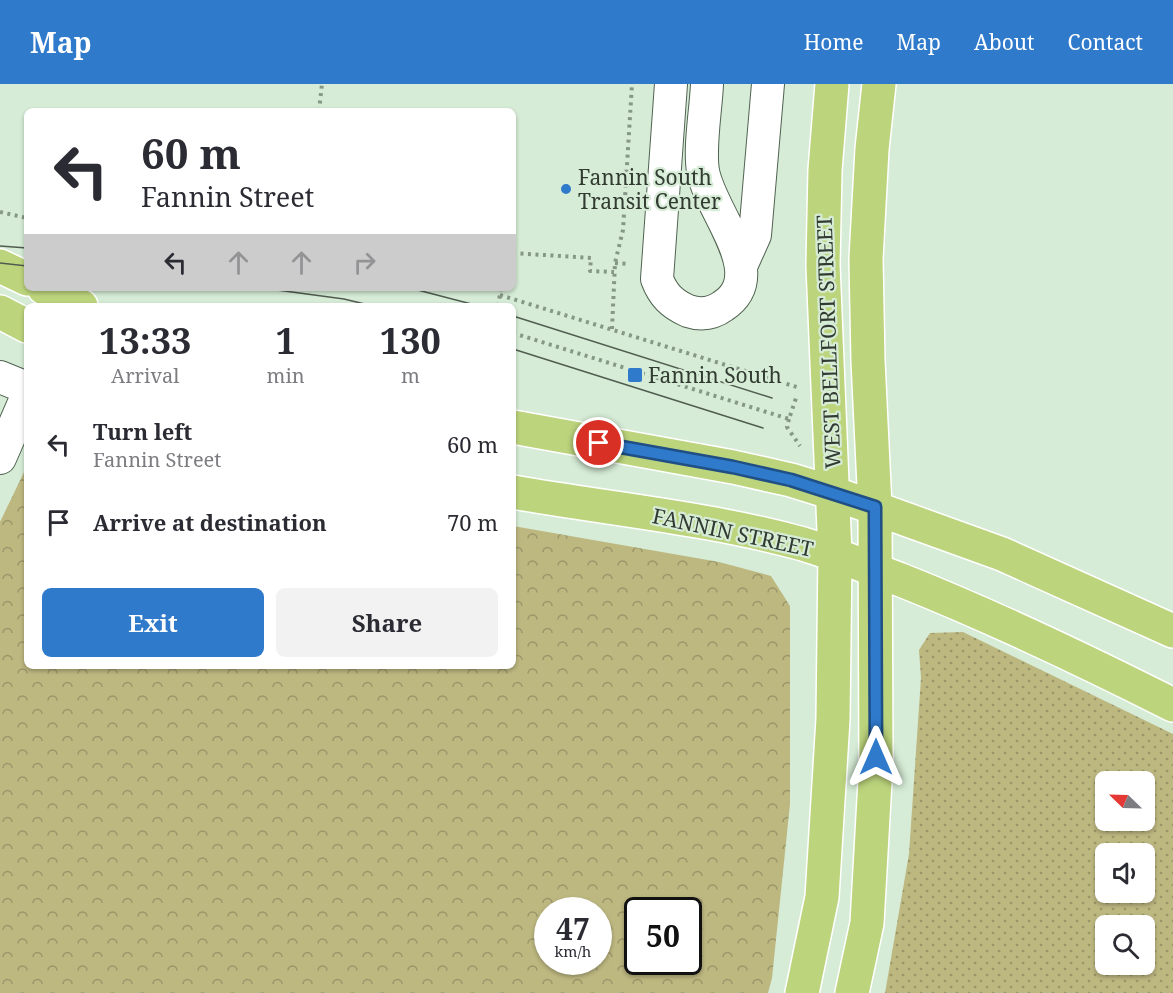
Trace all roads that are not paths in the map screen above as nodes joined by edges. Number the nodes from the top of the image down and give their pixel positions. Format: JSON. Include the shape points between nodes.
{"nodes":[{"id":1,"x":671,"y":84,"type":"edge"},
{"id":2,"x":707,"y":84,"type":"edge"},
{"id":3,"x":768,"y":84,"type":"edge"},
{"id":4,"x":832,"y":84,"type":"edge"},
{"id":5,"x":879,"y":84,"type":"edge"},
{"id":6,"x":742,"y":264,"type":"junction"},
{"id":7,"x":0,"y":266,"type":"edge"},
{"id":8,"x":24,"y":278,"type":"edge"},
{"id":9,"x":50,"y":291,"type":"edge"},
{"id":10,"x":75,"y":303,"type":"edge"},
{"id":11,"x":0,"y":312,"type":"edge"},
{"id":12,"x":24,"y":324,"type":"edge"},
{"id":13,"x":0,"y":377,"type":"edge"},
{"id":14,"x":24,"y":387,"type":"edge"},
{"id":15,"x":24,"y":403,"type":"edge"},
{"id":16,"x":516,"y":428,"type":"edge"},
{"id":17,"x":0,"y":458,"type":"edge"},
{"id":18,"x":516,"y":492,"type":"edge"},
{"id":19,"x":833,"y":493,"type":"junction"},
{"id":20,"x":875,"y":507,"type":"junction"},
{"id":21,"x":835,"y":555,"type":"junction"},
{"id":22,"x":876,"y":570,"type":"junction"},
{"id":23,"x":1173,"y":631,"type":"edge"},
{"id":24,"x":1173,"y":705,"type":"edge"},
{"id":25,"x":802,"y":993,"type":"edge"},
{"id":26,"x":852,"y":993,"type":"edge"}],
"edges":[{"from":1,"to":6,"type":"lane","via":[[657,267],[661,290],[681,308],[700,314],[710,312],[734,297]]},
{"from":2,"to":6,"type":"lane","via":[[702,168],[707,190]]},
{"from":3,"to":6,"type":"lane","via":[[755,235]]},
{"from":4,"to":19,"type":"main road","name":"WEST BELLFORT STREET","via":[[823,265]]},
{"from":5,"to":20,"type":"main road","name":"WEST BELLFORT STREET","via":[[866,259]]},
{"from":7,"to":8,"type":"main road"},
{"from":9,"to":10,"type":"main road"},
{"from":11,"to":12,"type":"main road"},
{"from":13,"to":14,"type":"lane"},
{"from":15,"to":17,"type":"lane"},
{"from":16,"to":19,"type":"main road","via":[[733,467]]},
{"from":18,"to":21,"type":"main road","name":"FANNIN STREET","via":[[737,529]]},
{"from":19,"to":20,"type":"main road"},
{"from":19,"to":21,"type":"main road","name":"WEST BELLFORT STREET"},
{"from":20,"to":22,"type":"main road","name":"WEST BELLFORT STREET"},
{"from":20,"to":23,"type":"main road","via":[[1030,565]]},
{"from":21,"to":22,"type":"main road","name":"FANNIN STREET"},
{"from":21,"to":25,"type":"main road","name":"WEST BELLFORT STREET","via":[[833,719],[822,897]]},
{"from":22,"to":24,"type":"main road","name":"FANNIN STREET","via":[[988,615]]},
{"from":22,"to":26,"type":"main road","name":"WEST BELLFORT STREET","via":[[876,763],[867,923]]}]}
